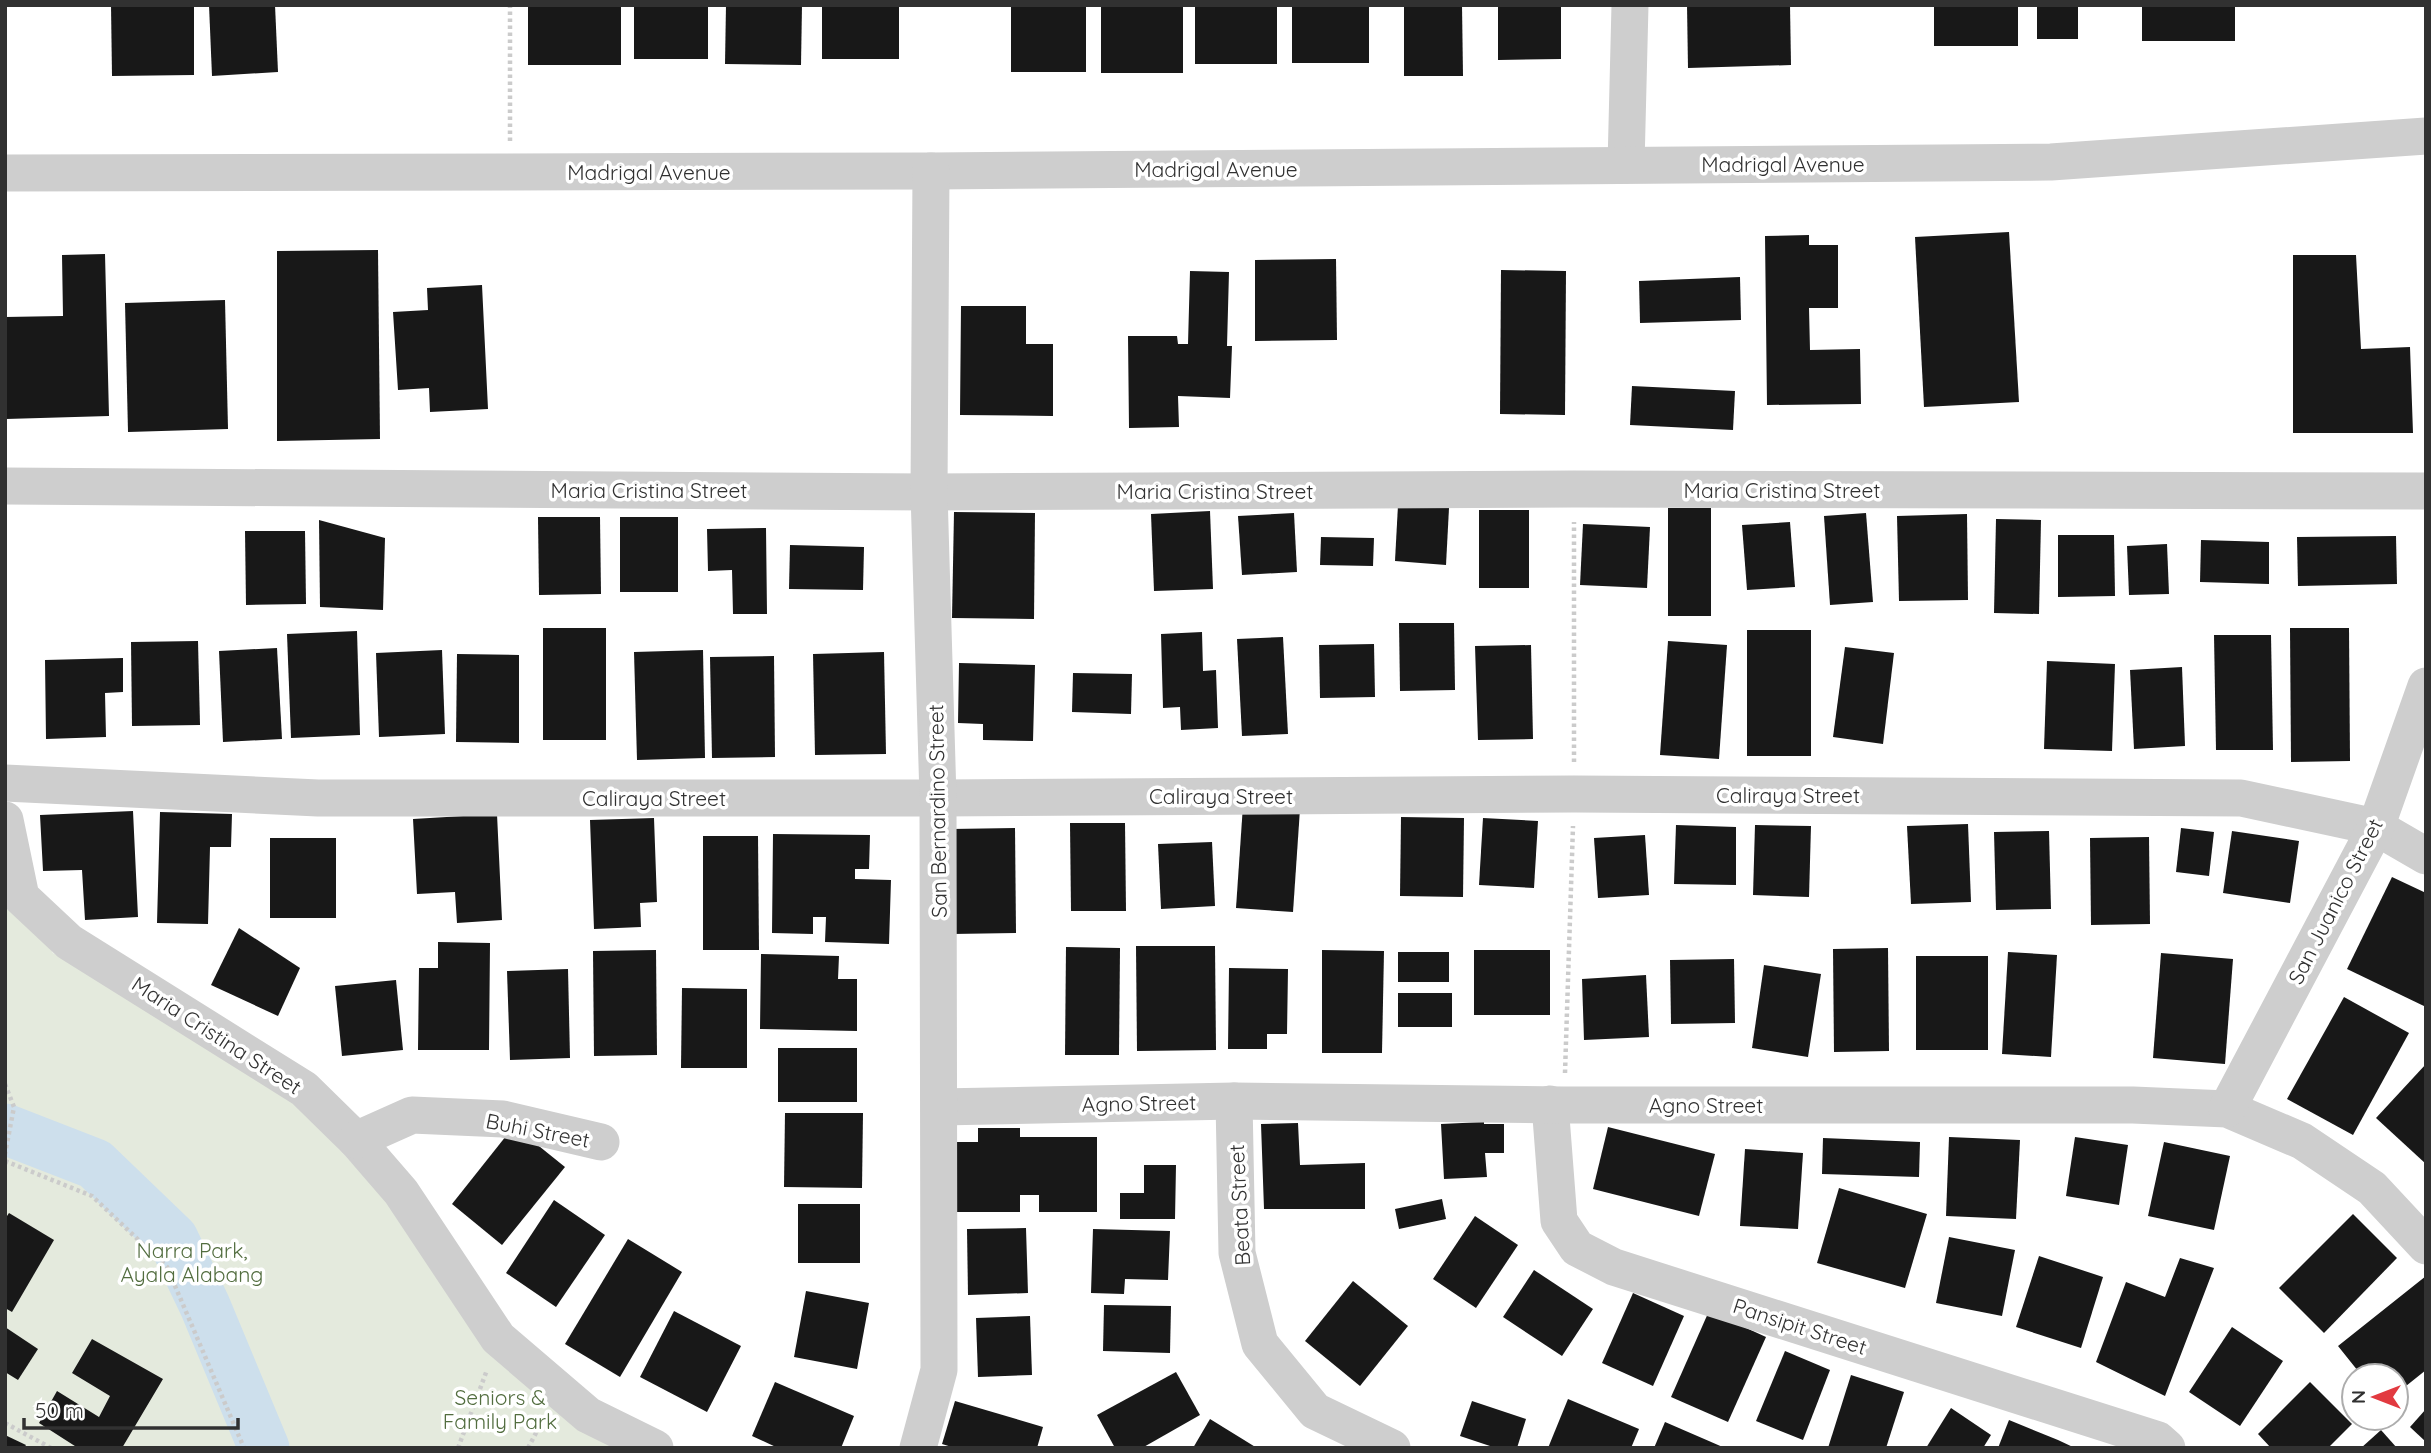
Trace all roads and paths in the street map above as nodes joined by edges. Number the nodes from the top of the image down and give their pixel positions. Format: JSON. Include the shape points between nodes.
{"nodes":[{"id":1,"x":510,"y":5,"type":"edge"},
{"id":2,"x":1630,"y":5,"type":"edge"},
{"id":3,"x":2426,"y":136,"type":"edge"},
{"id":4,"x":1626,"y":165,"type":"junction"},
{"id":5,"x":931,"y":171,"type":"junction"},
{"id":6,"x":510,"y":172,"type":"junction"},
{"id":7,"x":5,"y":173,"type":"edge"},
{"id":8,"x":5,"y":486,"type":"edge"},
{"id":9,"x":2426,"y":491,"type":"edge"},
{"id":10,"x":929,"y":492,"type":"junction"},
{"id":11,"x":2426,"y":686,"type":"edge"},
{"id":12,"x":5,"y":783,"type":"edge"},
{"id":13,"x":938,"y":798,"type":"junction"},
{"id":14,"x":5,"y":820,"type":"edge"},
{"id":15,"x":2376,"y":827,"type":"junction"},
{"id":16,"x":2426,"y":856,"type":"edge"},
{"id":17,"x":5,"y":1084,"type":"edge"},
{"id":18,"x":1234,"y":1101,"type":"junction"},
{"id":19,"x":1550,"y":1104,"type":"junction"},
{"id":20,"x":939,"y":1107,"type":"junction"},
{"id":21,"x":2227,"y":1109,"type":"junction"},
{"id":22,"x":356,"y":1140,"type":"junction"},
{"id":23,"x":601,"y":1143,"type":"dead end"},
{"id":24,"x":5,"y":1154,"type":"edge"},
{"id":25,"x":5,"y":1161,"type":"edge"},
{"id":26,"x":2426,"y":1246,"type":"edge"},
{"id":27,"x":498,"y":1338,"type":"junction"},
{"id":28,"x":5,"y":1423,"type":"edge"},
{"id":29,"x":51,"y":1448,"type":"edge"},
{"id":30,"x":244,"y":1448,"type":"edge"},
{"id":31,"x":458,"y":1448,"type":"edge"},
{"id":32,"x":655,"y":1448,"type":"edge"},
{"id":33,"x":918,"y":1448,"type":"edge"},
{"id":34,"x":1392,"y":1448,"type":"edge"},
{"id":35,"x":2167,"y":1448,"type":"edge"}],
"edges":[{"from":1,"to":6,"type":"path"},
{"from":2,"to":4,"type":"street"},
{"from":3,"to":4,"type":"street","name":"Madrigal Avenue","via":[[2051,162]]},
{"from":4,"to":5,"type":"street","name":"Madrigal Avenue"},
{"from":5,"to":6,"type":"street","name":"Madrigal Avenue"},
{"from":5,"to":10,"type":"street","name":"San Bernardino Street"},
{"from":6,"to":7,"type":"street","name":"Madrigal Avenue"},
{"from":8,"to":10,"type":"street","name":"Maria Cristina Street"},
{"from":9,"to":10,"type":"street","name":"Maria Cristina Street"},
{"from":10,"to":13,"type":"street","name":"San Bernardino Street"},
{"from":11,"to":15,"type":"street","name":"San Juanico Street"},
{"from":12,"to":13,"type":"street","name":"Caliraya Street","via":[[318,798]]},
{"from":13,"to":15,"type":"street","name":"Caliraya Street","via":[[1560,794],[2241,798]]},
{"from":13,"to":20,"type":"street","name":"San Bernardino Street"},
{"from":14,"to":22,"type":"street","name":"Maria Cristina Street","via":[[22,897],[69,942],[304,1089]]},
{"from":15,"to":16,"type":"street","name":"Caliraya Street"},
{"from":15,"to":21,"type":"street","name":"San Juanico Street"},
{"from":17,"to":24,"type":"path","via":[[14,1107]]},
{"from":18,"to":19,"type":"street","name":"Agno Street"},
{"from":18,"to":20,"type":"street","name":"Agno Street"},
{"from":18,"to":34,"type":"street","name":"Beata Street","via":[[1237,1253],[1260,1344],[1315,1411]]},
{"from":19,"to":21,"type":"street","name":"Agno Street"},
{"from":19,"to":35,"type":"street","name":"Pansipit Street","via":[[1559,1221],[1577,1248],[1614,1267],[2158,1440]]},
{"from":20,"to":33,"type":"street","name":"San Bernardino Street","via":[[939,1370]]},
{"from":21,"to":26,"type":"street","name":"Agno Street","via":[[2302,1141],[2372,1188]]},
{"from":22,"to":23,"type":"street","name":"Buhi Street","via":[[412,1115],[503,1119]]},
{"from":22,"to":27,"type":"street","name":"Maria Cristina Street","via":[[401,1192]]},
{"from":25,"to":30,"type":"path","via":[[92,1196],[167,1267]]},
{"from":27,"to":31,"type":"path"},
{"from":27,"to":32,"type":"street","name":"Maria Cristina Street","via":[[588,1415]]},
{"from":28,"to":29,"type":"path"}]}
